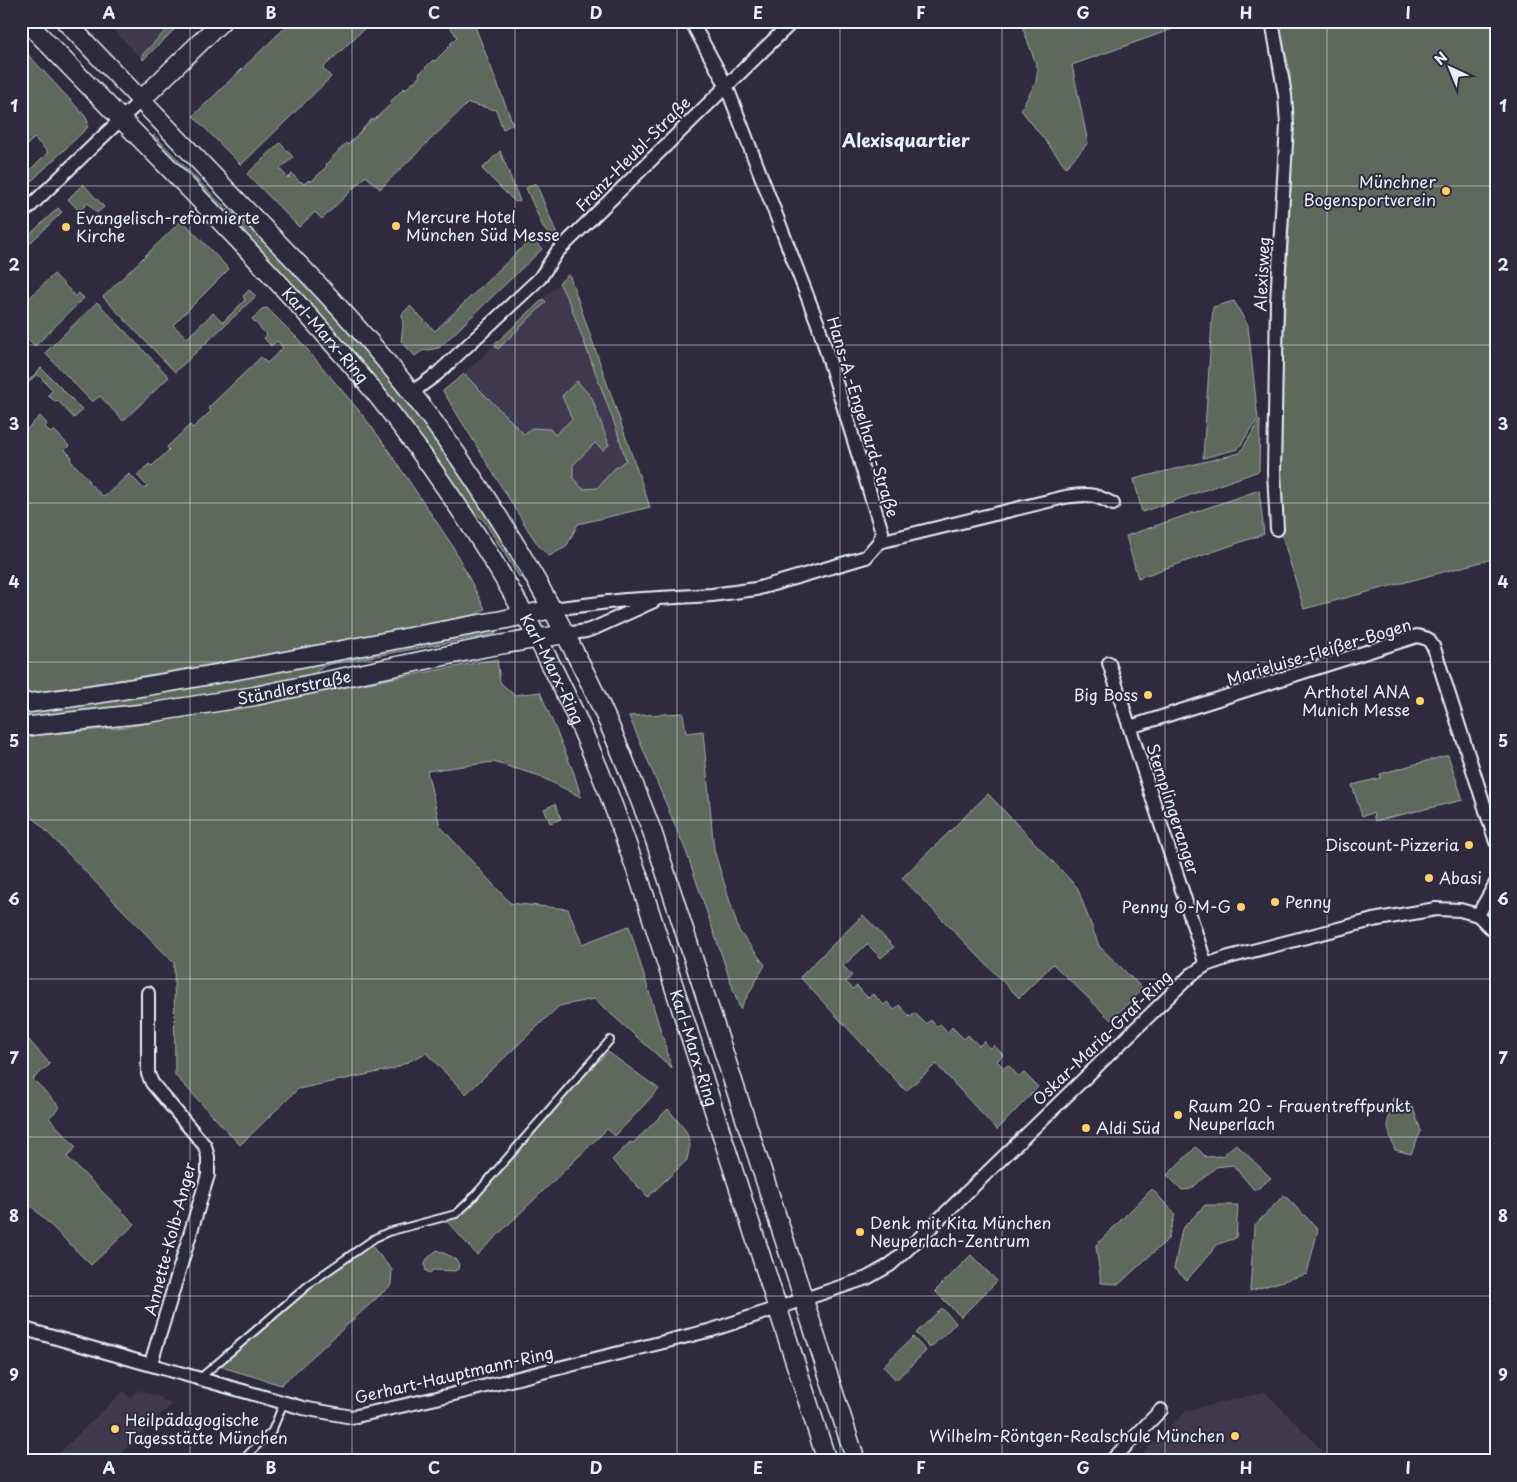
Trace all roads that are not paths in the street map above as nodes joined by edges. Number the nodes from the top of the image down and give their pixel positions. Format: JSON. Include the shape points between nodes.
{"nodes":[{"id":1,"x":26,"y":21,"type":"edge"},
{"id":2,"x":65,"y":21,"type":"edge"},
{"id":3,"x":222,"y":21,"type":"edge"},
{"id":4,"x":691,"y":21,"type":"edge"},
{"id":5,"x":793,"y":21,"type":"edge"},
{"id":6,"x":1272,"y":21,"type":"edge"},
{"id":7,"x":726,"y":85,"type":"junction"},
{"id":8,"x":140,"y":100,"type":"junction"},
{"id":9,"x":120,"y":120,"type":"junction"},
{"id":10,"x":21,"y":215,"type":"edge"},
{"id":11,"x":411,"y":393,"type":"junction"},
{"id":12,"x":1113,"y":504,"type":"dead end"},
{"id":13,"x":1277,"y":529,"type":"dead end"},
{"id":14,"x":879,"y":542,"type":"junction"},
{"id":15,"x":658,"y":598,"type":"junction"},
{"id":16,"x":552,"y":608,"type":"junction"},
{"id":17,"x":524,"y":616,"type":"junction"},
{"id":18,"x":566,"y":634,"type":"junction"},
{"id":19,"x":536,"y":638,"type":"junction"},
{"id":20,"x":1109,"y":663,"type":"dead end"},
{"id":21,"x":21,"y":704,"type":"edge"},
{"id":22,"x":1130,"y":726,"type":"junction"},
{"id":23,"x":21,"y":727,"type":"edge"},
{"id":24,"x":1496,"y":842,"type":"edge"},
{"id":25,"x":1496,"y":883,"type":"edge"},
{"id":26,"x":1478,"y":915,"type":"junction"},
{"id":27,"x":1496,"y":933,"type":"edge"},
{"id":28,"x":1206,"y":965,"type":"junction"},
{"id":29,"x":148,"y":993,"type":"dead end"},
{"id":30,"x":610,"y":1040,"type":"dead end"},
{"id":31,"x":804,"y":1300,"type":"junction"},
{"id":32,"x":778,"y":1308,"type":"junction"},
{"id":33,"x":21,"y":1328,"type":"edge"},
{"id":34,"x":151,"y":1363,"type":"junction"},
{"id":35,"x":200,"y":1378,"type":"junction"},
{"id":36,"x":284,"y":1402,"type":"junction"},
{"id":37,"x":1161,"y":1410,"type":"dead end"},
{"id":38,"x":241,"y":1461,"type":"edge"},
{"id":39,"x":827,"y":1461,"type":"edge"},
{"id":40,"x":856,"y":1461,"type":"edge"},
{"id":41,"x":1111,"y":1461,"type":"edge"}],
"edges":[{"from":1,"to":9,"type":"main road","name":"Karl-Marx-Ring"},
{"from":2,"to":8,"type":"main road","name":"Karl-Marx-Ring"},
{"from":3,"to":8,"type":"main road"},
{"from":4,"to":7,"type":"street","name":"Hans-A.-Engelhard-Straße"},
{"from":5,"to":7,"type":"street","name":"Franz-Heubl-Straße"},
{"from":6,"to":13,"type":"street","name":"Alexisweg","via":[[1287,126],[1276,302],[1274,472]]},
{"from":7,"to":11,"type":"street","name":"Franz-Heubl-Straße","via":[[557,252],[540,278],[437,374]]},
{"from":7,"to":14,"type":"street","name":"Hans-A.-Engelhard-Straße","via":[[818,324],[882,532]]},
{"from":8,"to":9,"type":"street"},
{"from":8,"to":11,"type":"main road","name":"Karl-Marx-Ring","via":[[334,301]]},
{"from":9,"to":10,"type":"street"},
{"from":9,"to":17,"type":"main road","name":"Karl-Marx-Ring","via":[[292,298],[351,364],[442,484]]},
{"from":11,"to":16,"type":"main road","name":"Karl-Marx-Ring","via":[[482,493]]},
{"from":12,"to":14,"type":"street","via":[[1097,495],[1081,494]]},
{"from":14,"to":15,"type":"street","name":"Hans-A.-Engelhard-Straße","via":[[866,557],[756,589]]},
{"from":15,"to":16,"type":"street","name":"Hans-A.-Engelhard-Straße"},
{"from":15,"to":18,"type":"street","name":"Hans-A.-Engelhard-Straße","via":[[595,628]]},
{"from":16,"to":17,"type":"main road","name":"Ständlerstraße"},
{"from":16,"to":18,"type":"main road","name":"Karl-Marx-Ring"},
{"from":17,"to":19,"type":"main road","name":"Karl-Marx-Ring"},
{"from":17,"to":21,"type":"main road","name":"Ständlerstraße","via":[[143,687]]},
{"from":18,"to":19,"type":"main road","name":"Ständlerstraße"},
{"from":18,"to":31,"type":"main road","name":"Karl-Marx-Ring","via":[[619,748],[652,831]]},
{"from":19,"to":23,"type":"main road","name":"Ständlerstraße","via":[[255,696],[148,713]]},
{"from":19,"to":32,"type":"main road","name":"Karl-Marx-Ring","via":[[606,787],[639,878]]},
{"from":20,"to":22,"type":"street","name":"Stemplingeranger"},
{"from":22,"to":24,"type":"street","name":"Marieluise-Fleißer-Bogen","via":[[1417,636],[1428,639],[1434,648]]},
{"from":22,"to":28,"type":"street","name":"Stemplingeranger"},
{"from":25,"to":26,"type":"street"},
{"from":26,"to":27,"type":"street"},
{"from":26,"to":28,"type":"street","name":"Oskar-Maria-Graf-Ring","via":[[1436,909],[1392,916]]},
{"from":28,"to":31,"type":"street","name":"Oskar-Maria-Graf-Ring","via":[[1191,975],[890,1265],[867,1278]]},
{"from":29,"to":34,"type":"street","name":"Annette-Kolb-Anger","via":[[148,1074],[205,1146],[208,1157],[208,1175]]},
{"from":30,"to":35,"type":"lane","via":[[456,1214],[375,1238],[312,1282]]},
{"from":31,"to":32,"type":"street","name":"Oskar-Maria-Graf-Ring"},
{"from":31,"to":40,"type":"main road","name":"Karl-Marx-Ring"},
{"from":32,"to":36,"type":"street","name":"Gerhart-Hauptmann-Ring","via":[[712,1330],[356,1416],[320,1412]]},
{"from":32,"to":39,"type":"main road","name":"Karl-Marx-Ring"},
{"from":33,"to":34,"type":"street","name":"Gerhart-Hauptmann-Ring"},
{"from":34,"to":35,"type":"street","name":"Gerhart-Hauptmann-Ring"},
{"from":35,"to":36,"type":"street","name":"Gerhart-Hauptmann-Ring"},
{"from":36,"to":38,"type":"lane","via":[[272,1431]]},
{"from":37,"to":41,"type":"street"}]}
